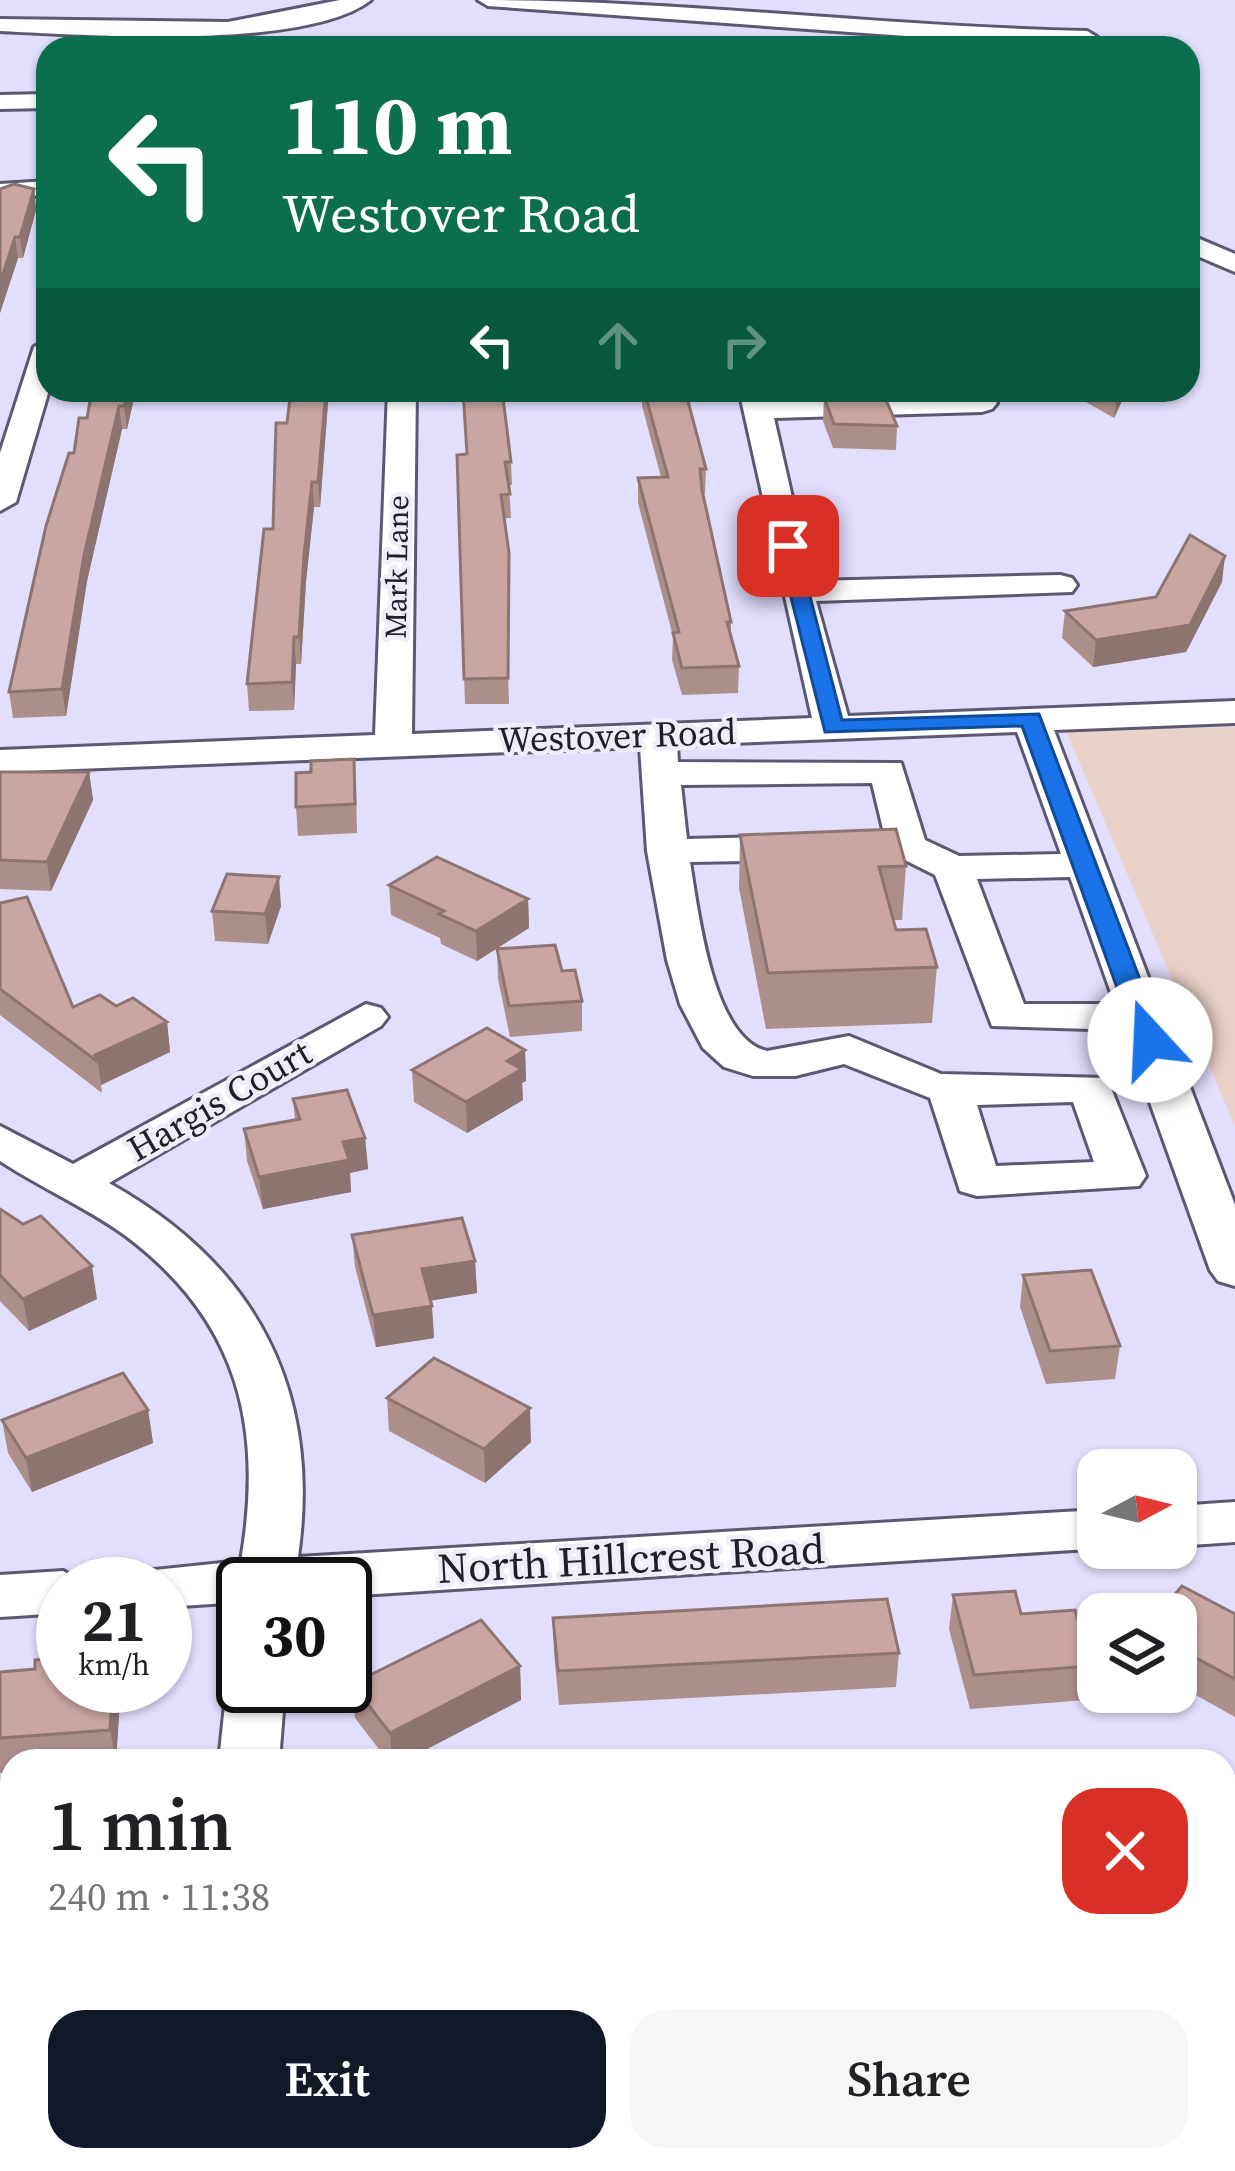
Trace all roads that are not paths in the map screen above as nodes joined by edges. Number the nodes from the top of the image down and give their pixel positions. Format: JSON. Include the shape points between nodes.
{"nodes":[{"id":1,"x":28,"y":0,"type":"edge"},
{"id":2,"x":361,"y":0,"type":"edge"},
{"id":3,"x":488,"y":0,"type":"edge"},
{"id":4,"x":2,"y":30,"type":"edge"},
{"id":5,"x":1085,"y":34,"type":"edge"},
{"id":6,"x":36,"y":100,"type":"edge"},
{"id":7,"x":0,"y":102,"type":"edge"},
{"id":8,"x":36,"y":188,"type":"edge"},
{"id":9,"x":0,"y":190,"type":"edge"},
{"id":10,"x":1200,"y":247,"type":"edge"},
{"id":11,"x":1200,"y":260,"type":"edge"},
{"id":12,"x":1230,"y":261,"type":"edge"},
{"id":13,"x":36,"y":386,"type":"edge"},
{"id":14,"x":401,"y":402,"type":"edge"},
{"id":15,"x":757,"y":402,"type":"edge"},
{"id":16,"x":907,"y":402,"type":"edge"},
{"id":17,"x":982,"y":403,"type":"dead end"},
{"id":18,"x":0,"y":502,"type":"edge"},
{"id":19,"x":1060,"y":585,"type":"dead end"},
{"id":20,"x":796,"y":591,"type":"junction"},
{"id":21,"x":1235,"y":712,"type":"edge"},
{"id":22,"x":1031,"y":719,"type":"junction"},
{"id":23,"x":833,"y":727,"type":"junction"},
{"id":24,"x":657,"y":734,"type":"junction"},
{"id":25,"x":392,"y":743,"type":"junction"},
{"id":26,"x":0,"y":761,"type":"edge"},
{"id":27,"x":661,"y":774,"type":"junction"},
{"id":28,"x":908,"y":846,"type":"junction"},
{"id":29,"x":667,"y":851,"type":"junction"},
{"id":30,"x":1085,"y":866,"type":"junction"},
{"id":31,"x":953,"y":868,"type":"junction"},
{"id":32,"x":366,"y":1017,"type":"dead end"},
{"id":33,"x":1141,"y":1017,"type":"junction"},
{"id":34,"x":1158,"y":1063,"type":"junction"},
{"id":35,"x":1090,"y":1088,"type":"junction"},
{"id":36,"x":951,"y":1094,"type":"junction"},
{"id":37,"x":0,"y":1140,"type":"edge"},
{"id":38,"x":73,"y":1184,"type":"junction"},
{"id":39,"x":1235,"y":1270,"type":"edge"},
{"id":40,"x":1235,"y":1522,"type":"edge"},
{"id":41,"x":1197,"y":1525,"type":"edge"},
{"id":42,"x":1077,"y":1531,"type":"edge"},
{"id":43,"x":270,"y":1557,"type":"edge"},
{"id":44,"x":372,"y":1575,"type":"edge"},
{"id":45,"x":36,"y":1594,"type":"edge"},
{"id":46,"x":0,"y":1596,"type":"edge"},
{"id":47,"x":253,"y":1713,"type":"edge"},
{"id":48,"x":250,"y":1749,"type":"edge"}],
"edges":[{"from":1,"to":4,"type":"street"},
{"from":2,"to":4,"type":"street","via":[[226,28]]},
{"from":3,"to":5,"type":"street","via":[[976,35]]},
{"from":6,"to":7,"type":"street"},
{"from":8,"to":9,"type":"street"},
{"from":10,"to":12,"type":"street"},
{"from":11,"to":12,"type":"street"},
{"from":13,"to":18,"type":"street"},
{"from":14,"to":25,"type":"street","name":"Mark Lane"},
{"from":15,"to":20,"type":"street"},
{"from":16,"to":17,"type":"street"},
{"from":19,"to":20,"type":"street"},
{"from":20,"to":23,"type":"street"},
{"from":21,"to":22,"type":"street","name":"Westover Road"},
{"from":22,"to":23,"type":"street","name":"Westover Road"},
{"from":22,"to":30,"type":"street"},
{"from":23,"to":24,"type":"street","name":"Westover Road"},
{"from":24,"to":25,"type":"street","name":"Westover Road"},
{"from":24,"to":27,"type":"street"},
{"from":25,"to":26,"type":"street","name":"Westover Road"},
{"from":27,"to":28,"type":"street","via":[[888,771]]},
{"from":27,"to":29,"type":"street"},
{"from":28,"to":29,"type":"street"},
{"from":28,"to":31,"type":"street"},
{"from":29,"to":36,"type":"street","via":[[698,1003],[713,1036],[739,1058],[798,1063],[849,1049],[890,1074]]},
{"from":30,"to":31,"type":"street"},
{"from":30,"to":33,"type":"street"},
{"from":31,"to":33,"type":"street","via":[[1007,1017]]},
{"from":32,"to":38,"type":"street","name":"Hargis Court"},
{"from":33,"to":34,"type":"street"},
{"from":34,"to":35,"type":"street","via":[[1100,1068]]},
{"from":34,"to":39,"type":"street"},
{"from":35,"to":36,"type":"street"},
{"from":35,"to":36,"type":"street","via":[[1122,1176],[977,1180]]},
{"from":37,"to":38,"type":"street"},
{"from":38,"to":43,"type":"street","via":[[165,1243],[242,1335],[266,1391],[278,1452]]},
{"from":40,"to":41,"type":"street"},
{"from":42,"to":44,"type":"street","name":"North Hillcrest Road"},
{"from":45,"to":46,"type":"street"},
{"from":47,"to":48,"type":"street"}]}
